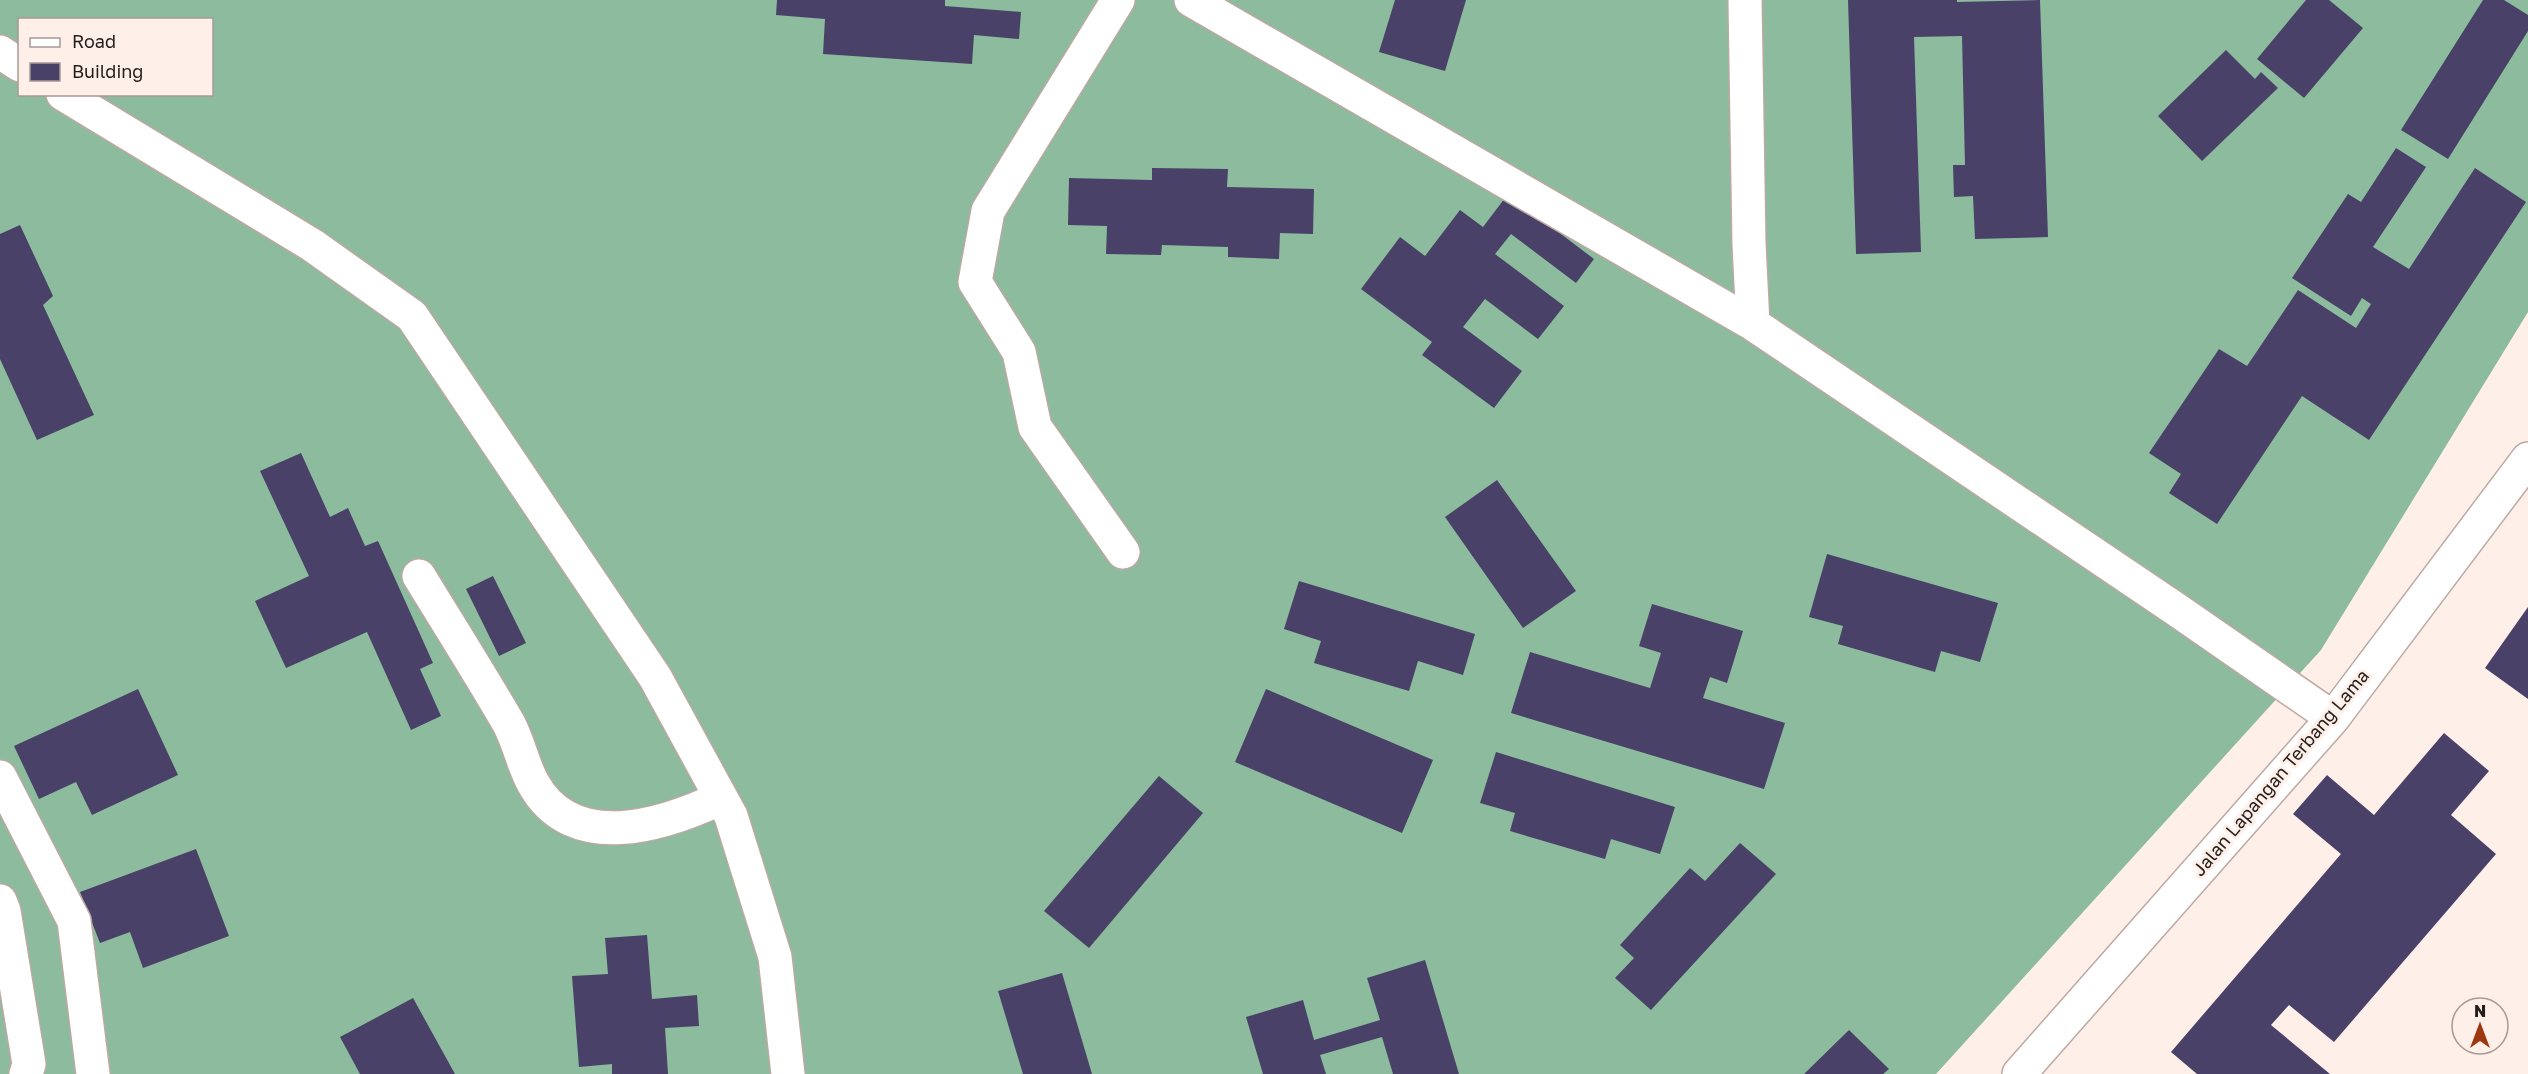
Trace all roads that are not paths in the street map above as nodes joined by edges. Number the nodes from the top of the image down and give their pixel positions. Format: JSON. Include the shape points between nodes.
{"nodes":[{"id":1,"x":1118,"y":0,"type":"edge"},
{"id":2,"x":1191,"y":0,"type":"edge"},
{"id":3,"x":1745,"y":0,"type":"edge"},
{"id":4,"x":0,"y":52,"type":"edge"},
{"id":5,"x":18,"y":64,"type":"edge"},
{"id":6,"x":66,"y":96,"type":"edge"},
{"id":7,"x":1753,"y":324,"type":"junction"},
{"id":8,"x":2528,"y":459,"type":"edge"},
{"id":9,"x":1123,"y":552,"type":"dead end"},
{"id":10,"x":419,"y":576,"type":"dead end"},
{"id":11,"x":2333,"y":718,"type":"junction"},
{"id":12,"x":0,"y":777,"type":"edge"},
{"id":13,"x":721,"y":798,"type":"junction"},
{"id":14,"x":0,"y":901,"type":"edge"},
{"id":15,"x":27,"y":1074,"type":"edge"},
{"id":16,"x":93,"y":1074,"type":"edge"},
{"id":17,"x":788,"y":1074,"type":"edge"},
{"id":18,"x":2019,"y":1074,"type":"edge"}],
"edges":[{"from":1,"to":9,"type":"street","via":[[988,211],[975,282],[1019,352],[1035,427]]},
{"from":2,"to":7,"type":"street"},
{"from":3,"to":7,"type":"street"},
{"from":4,"to":5,"type":"street"},
{"from":6,"to":13,"type":"street","via":[[312,245],[412,316],[655,677]]},
{"from":7,"to":11,"type":"street"},
{"from":8,"to":11,"type":"street","name":"Jalan Lapangan Terbang Lama"},
{"from":10,"to":13,"type":"street","via":[[510,727],[534,784],[554,808],[572,821],[641,827],[685,815]]},
{"from":11,"to":18,"type":"street","name":"Jalan Lapangan Terbang Lama"},
{"from":12,"to":16,"type":"street","via":[[74,921]]},
{"from":13,"to":17,"type":"street","via":[[731,816],[775,957]]},
{"from":14,"to":15,"type":"street","via":[[27,1053]]}]}
